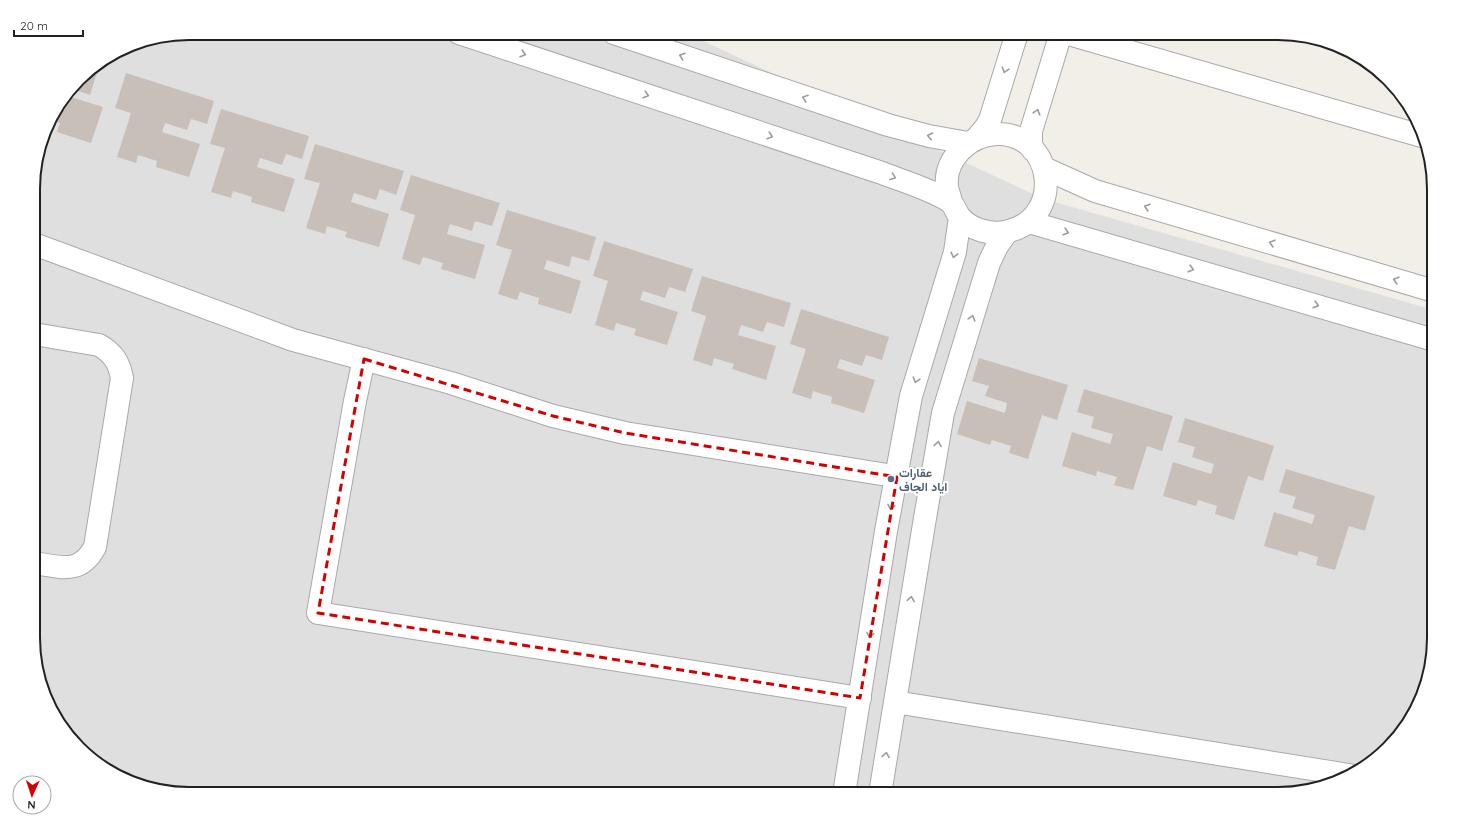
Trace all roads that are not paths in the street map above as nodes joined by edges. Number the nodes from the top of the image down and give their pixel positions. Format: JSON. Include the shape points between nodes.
{"nodes":[{"id":1,"x":480,"y":40,"type":"edge"},
{"id":2,"x":635,"y":40,"type":"edge"},
{"id":3,"x":1015,"y":40,"type":"edge"},
{"id":4,"x":1059,"y":40,"type":"edge"},
{"id":5,"x":1089,"y":40,"type":"edge"},
{"id":6,"x":1417,"y":135,"type":"edge"},
{"id":7,"x":972,"y":141,"type":"junction"},
{"id":8,"x":1039,"y":159,"type":"junction"},
{"id":9,"x":955,"y":209,"type":"junction"},
{"id":10,"x":1029,"y":222,"type":"junction"},
{"id":11,"x":1007,"y":232,"type":"junction"},
{"id":12,"x":40,"y":246,"type":"edge"},
{"id":13,"x":1427,"y":289,"type":"edge"},
{"id":14,"x":40,"y":335,"type":"edge"},
{"id":15,"x":1427,"y":338,"type":"edge"},
{"id":16,"x":364,"y":359,"type":"junction"},
{"id":17,"x":897,"y":477,"type":"junction"},
{"id":18,"x":931,"y":482,"type":"junction"},
{"id":19,"x":40,"y":564,"type":"edge"},
{"id":20,"x":860,"y":698,"type":"junction"},
{"id":21,"x":895,"y":702,"type":"junction"},
{"id":22,"x":1340,"y":774,"type":"edge"},
{"id":23,"x":845,"y":787,"type":"edge"},
{"id":24,"x":881,"y":787,"type":"edge"}],
"edges":[{"from":1,"to":9,"type":"street","one_way":true,"via":[[879,172],[920,187]]},
{"from":7,"to":2,"type":"street","one_way":true,"via":[[929,136],[888,125]]},
{"from":3,"to":7,"type":"street","one_way":true,"via":[[990,120]]},
{"from":8,"to":4,"type":"street","one_way":true,"via":[[1031,137],[1033,124]]},
{"from":5,"to":6,"type":"street"},
{"from":7,"to":8,"type":"street","via":[[988,135],[1012,136],[1024,142]]},
{"from":7,"to":9,"type":"street","via":[[956,155],[949,170],[947,186]]},
{"from":8,"to":10,"type":"street","via":[[1046,184],[1044,199]]},
{"from":13,"to":8,"type":"street","one_way":true,"via":[[1095,191]]},
{"from":9,"to":11,"type":"street","via":[[973,227],[990,232]]},
{"from":9,"to":17,"type":"street","one_way":true,"via":[[955,252],[911,396]]},
{"from":10,"to":11,"type":"street"},
{"from":10,"to":15,"type":"street","one_way":true},
{"from":18,"to":11,"type":"street","one_way":true,"via":[[943,413],[959,360],[989,263]]},
{"from":12,"to":16,"type":"street","via":[[294,340]]},
{"from":14,"to":19,"type":"street","via":[[99,345],[116,358],[122,378],[96,547],[84,562],[76,566],[66,568]]},
{"from":16,"to":17,"type":"street","via":[[451,383],[553,416],[625,433]]},
{"from":16,"to":20,"type":"street","via":[[318,613]]},
{"from":17,"to":18,"type":"street"},
{"from":17,"to":20,"type":"street","one_way":true},
{"from":21,"to":18,"type":"street","one_way":true},
{"from":20,"to":23,"type":"street"},
{"from":21,"to":22,"type":"street"},
{"from":24,"to":21,"type":"street","one_way":true}]}
